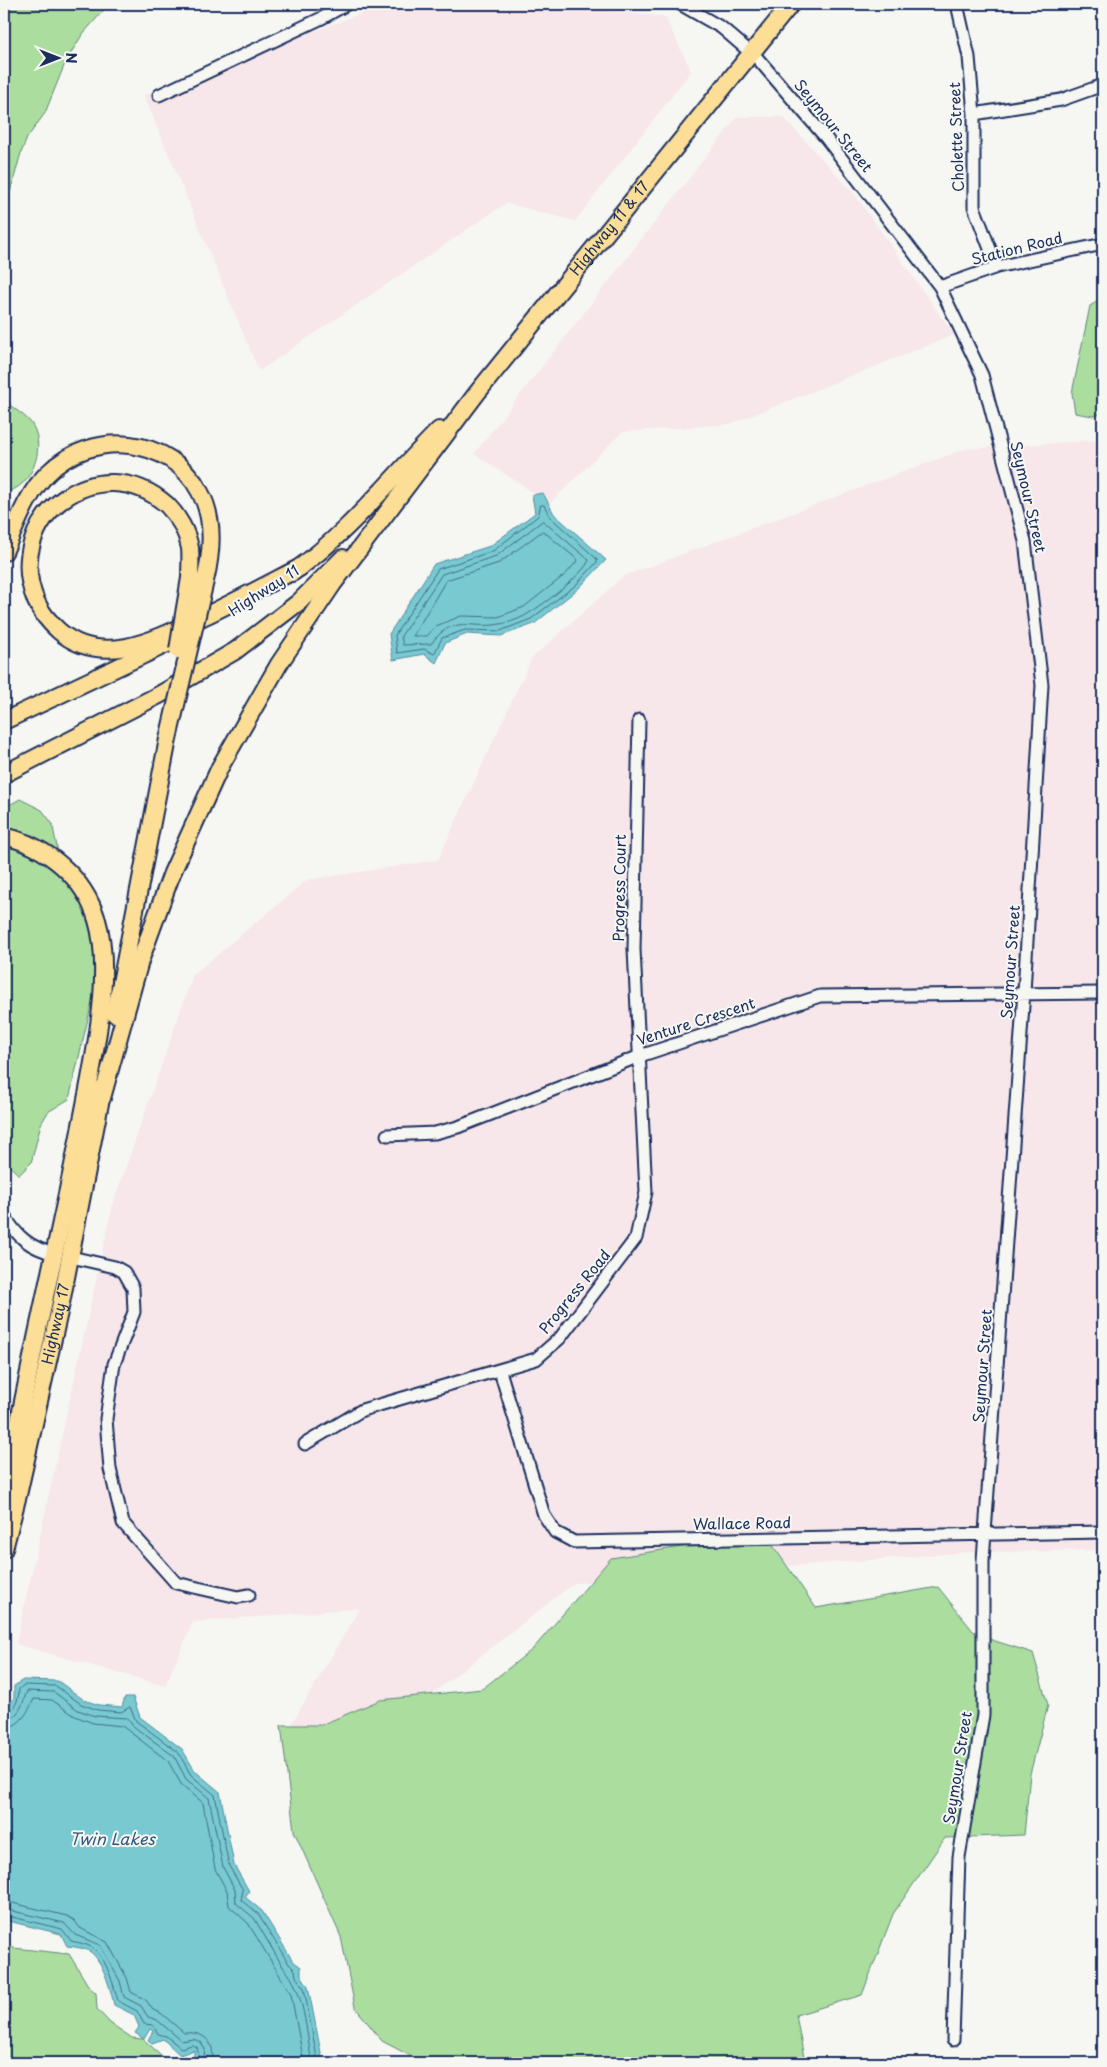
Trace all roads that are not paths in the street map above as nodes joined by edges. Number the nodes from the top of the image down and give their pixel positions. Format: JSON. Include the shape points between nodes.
{"nodes":[{"id":1,"x":347,"y":4,"type":"edge"},
{"id":2,"x":680,"y":4,"type":"edge"},
{"id":3,"x":791,"y":4,"type":"edge"},
{"id":4,"x":957,"y":4,"type":"edge"},
{"id":5,"x":694,"y":8,"type":"edge"},
{"id":6,"x":752,"y":53,"type":"junction"},
{"id":7,"x":1103,"y":85,"type":"edge"},
{"id":8,"x":159,"y":95,"type":"dead end"},
{"id":9,"x":974,"y":114,"type":"junction"},
{"id":10,"x":1103,"y":244,"type":"edge"},
{"id":11,"x":997,"y":267,"type":"junction"},
{"id":12,"x":940,"y":287,"type":"junction"},
{"id":13,"x":426,"y":451,"type":"junction"},
{"id":14,"x":4,"y":552,"type":"edge"},
{"id":15,"x":301,"y":567,"type":"junction"},
{"id":16,"x":198,"y":580,"type":"junction"},
{"id":17,"x":639,"y":720,"type":"dead end"},
{"id":18,"x":4,"y":721,"type":"edge"},
{"id":19,"x":4,"y":774,"type":"edge"},
{"id":20,"x":4,"y":836,"type":"edge"},
{"id":21,"x":1024,"y":992,"type":"junction"},
{"id":22,"x":1103,"y":993,"type":"edge"},
{"id":23,"x":640,"y":1056,"type":"junction"},
{"id":24,"x":94,"y":1096,"type":"junction"},
{"id":25,"x":387,"y":1135,"type":"dead end"},
{"id":26,"x":4,"y":1215,"type":"edge"},
{"id":27,"x":63,"y":1255,"type":"junction"},
{"id":28,"x":500,"y":1371,"type":"junction"},
{"id":29,"x":305,"y":1444,"type":"dead end"},
{"id":30,"x":4,"y":1504,"type":"edge"},
{"id":31,"x":1103,"y":1532,"type":"edge"},
{"id":32,"x":986,"y":1534,"type":"junction"},
{"id":33,"x":4,"y":1549,"type":"edge"},
{"id":34,"x":249,"y":1595,"type":"dead end"},
{"id":35,"x":954,"y":2040,"type":"dead end"}],
"edges":[{"from":1,"to":8,"type":"street"},
{"from":2,"to":5,"type":"street","name":"Seymour Street"},
{"from":3,"to":6,"type":"highway","name":"Highway 11 & 17"},
{"from":4,"to":9,"type":"street","name":"Cholette Street","via":[[969,57]]},
{"from":5,"to":6,"type":"street","name":"Seymour Street"},
{"from":6,"to":12,"type":"street","name":"Seymour Street","via":[[826,138]]},
{"from":6,"to":13,"type":"highway","name":"Highway 11 & 17"},
{"from":7,"to":9,"type":"street","via":[[1061,100]]},
{"from":9,"to":11,"type":"street","name":"Cholette Street","via":[[974,207]]},
{"from":10,"to":11,"type":"street","name":"Station Road"},
{"from":11,"to":12,"type":"street","name":"Station Road"},
{"from":12,"to":21,"type":"street","name":"Seymour Street","via":[[982,375],[1025,541],[1042,685]]},
{"from":13,"to":15,"type":"highway","name":"Highway 11"},
{"from":13,"to":19,"type":"highway","name":"Highway 11","via":[[351,549],[299,602],[267,628],[210,666]]},
{"from":13,"to":24,"type":"highway","via":[[308,619],[254,704],[220,767],[161,902]]},
{"from":14,"to":16,"type":"highway","via":[[31,496],[48,472],[70,456],[93,447],[134,445],[169,457],[188,474],[201,493],[210,528],[210,553]]},
{"from":15,"to":16,"type":"highway","via":[[168,634],[128,647],[103,648],[67,638],[42,612],[32,588],[30,548],[41,523],[58,502],[70,494],[93,485],[128,485],[153,494],[174,512],[190,547]]},
{"from":15,"to":18,"type":"highway","name":"Highway 11","via":[[228,614]]},
{"from":16,"to":24,"type":"highway","bridge":true,"via":[[163,737],[137,896]]},
{"from":17,"to":23,"type":"street","name":"Progress Court","via":[[634,949]]},
{"from":20,"to":24,"type":"highway","via":[[28,843],[61,864],[87,896],[98,921],[102,947],[102,994]]},
{"from":21,"to":22,"type":"street","name":"Venture Crescent"},
{"from":21,"to":23,"type":"street","name":"Venture Crescent","via":[[820,996]]},
{"from":21,"to":32,"type":"street","name":"Seymour Street"},
{"from":23,"to":25,"type":"street","name":"Venture Crescent","via":[[458,1127],[436,1133]]},
{"from":23,"to":28,"type":"street","name":"Progress Road","via":[[646,1192],[636,1238],[560,1338],[536,1359]]},
{"from":24,"to":27,"type":"highway","name":"Highway 17"},
{"from":26,"to":27,"type":"street","via":[[24,1242],[43,1251]]},
{"from":27,"to":30,"type":"highway","name":"Highway 17"},
{"from":27,"to":33,"type":"highway","name":"Highway 17","via":[[20,1486]]},
{"from":27,"to":34,"type":"street","via":[[115,1267],[124,1272],[133,1288],[134,1312],[114,1364],[106,1419],[110,1469],[123,1523],[176,1583],[238,1597]]},
{"from":28,"to":29,"type":"street","name":"Progress Road","via":[[362,1410]]},
{"from":28,"to":32,"type":"street","name":"Wallace Road","via":[[544,1515],[554,1532],[574,1542]]},
{"from":31,"to":32,"type":"street","name":"Wallace Road"},
{"from":32,"to":35,"type":"street","name":"Seymour Street","via":[[983,1560],[983,1715],[958,1857]]}]}
